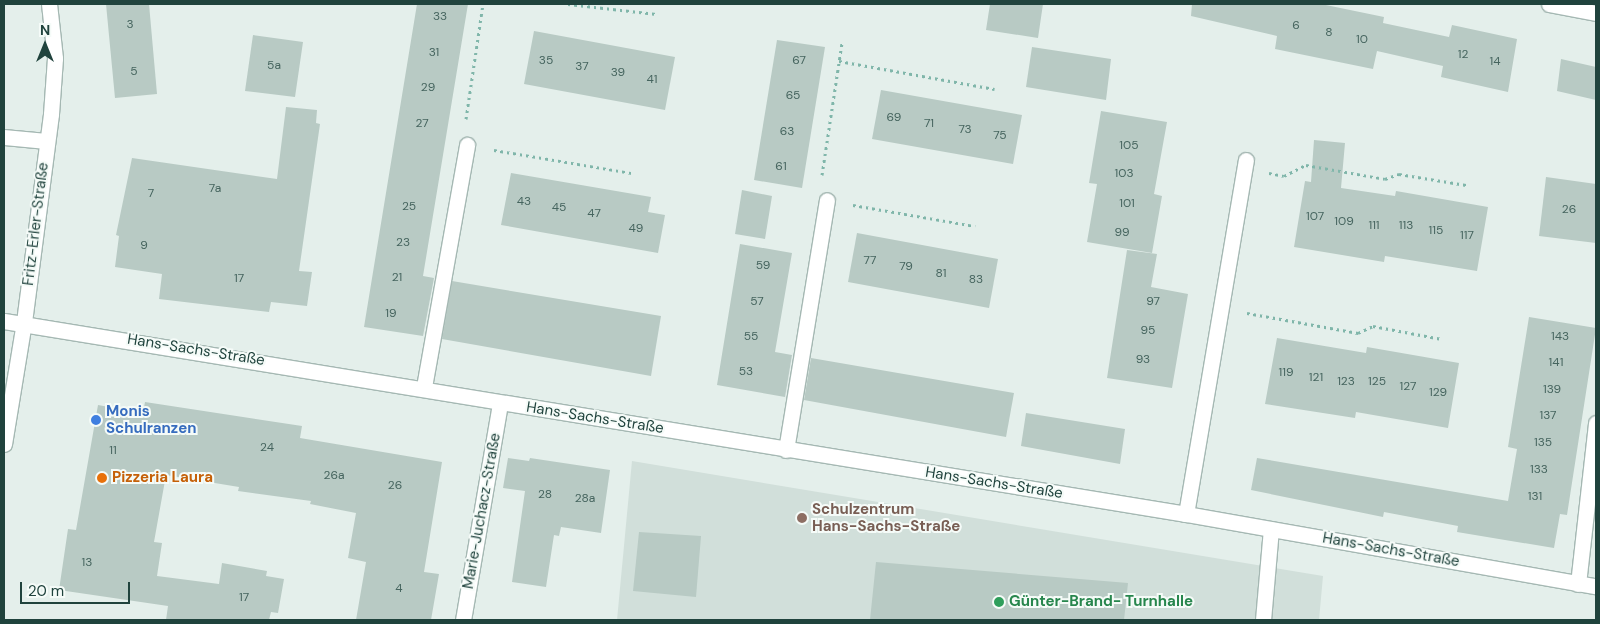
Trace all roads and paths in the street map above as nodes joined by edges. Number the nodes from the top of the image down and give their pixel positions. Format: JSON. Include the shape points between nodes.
{"nodes":[{"id":1,"x":49,"y":4,"type":"edge"},
{"id":2,"x":483,"y":4,"type":"edge"},
{"id":3,"x":568,"y":4,"type":"edge"},
{"id":4,"x":1549,"y":4,"type":"edge"},
{"id":5,"x":1596,"y":13,"type":"edge"},
{"id":6,"x":656,"y":14,"type":"dead end"},
{"id":7,"x":842,"y":42,"type":"dead end"},
{"id":8,"x":839,"y":61,"type":"junction"},
{"id":9,"x":994,"y":89,"type":"dead end"},
{"id":10,"x":4,"y":137,"type":"edge"},
{"id":11,"x":47,"y":141,"type":"junction"},
{"id":12,"x":467,"y":145,"type":"junction"},
{"id":13,"x":1245,"y":164,"type":"joint"},
{"id":14,"x":632,"y":173,"type":"dead end"},
{"id":15,"x":1466,"y":185,"type":"dead end"},
{"id":16,"x":827,"y":200,"type":"junction"},
{"id":17,"x":975,"y":226,"type":"dead end"},
{"id":18,"x":1221,"y":309,"type":"junction"},
{"id":19,"x":4,"y":321,"type":"edge"},
{"id":20,"x":24,"y":322,"type":"junction"},
{"id":21,"x":1442,"y":339,"type":"dead end"},
{"id":22,"x":424,"y":387,"type":"junction"},
{"id":23,"x":500,"y":402,"type":"junction"},
{"id":24,"x":1596,"y":423,"type":"edge"},
{"id":25,"x":4,"y":444,"type":"edge"},
{"id":26,"x":786,"y":450,"type":"junction"},
{"id":27,"x":1186,"y":514,"type":"junction"},
{"id":28,"x":1271,"y":529,"type":"junction"},
{"id":29,"x":1578,"y":584,"type":"junction"},
{"id":30,"x":1596,"y":586,"type":"edge"},
{"id":31,"x":463,"y":620,"type":"edge"},
{"id":32,"x":1263,"y":620,"type":"edge"}],
"edges":[{"from":1,"to":11,"type":"street","name":"Fritz-Erler-Straße","via":[[55,58]]},
{"from":2,"to":12,"type":"path","via":[[463,134]]},
{"from":3,"to":6,"type":"path"},
{"from":4,"to":5,"type":"street"},
{"from":7,"to":8,"type":"path"},
{"from":8,"to":9,"type":"path"},
{"from":8,"to":16,"type":"path","via":[[820,189]]},
{"from":10,"to":11,"type":"street"},
{"from":11,"to":20,"type":"street","name":"Fritz-Erler-Straße"},
{"from":12,"to":14,"type":"path"},
{"from":12,"to":22,"type":"street"},
{"from":13,"to":15,"type":"path","via":[[1284,176],[1306,165],[1385,179],[1399,174]]},
{"from":13,"to":18,"type":"street"},
{"from":16,"to":17,"type":"path"},
{"from":16,"to":26,"type":"street"},
{"from":18,"to":21,"type":"path","via":[[1358,333],[1373,326]]},
{"from":18,"to":27,"type":"street"},
{"from":19,"to":20,"type":"street","name":"Hans-Sachs-Straße"},
{"from":20,"to":22,"type":"street","name":"Hans-Sachs-Straße"},
{"from":20,"to":25,"type":"street","name":"Fritz-Erler-Straße"},
{"from":22,"to":23,"type":"street","name":"Hans-Sachs-Straße"},
{"from":23,"to":26,"type":"street","name":"Hans-Sachs-Straße"},
{"from":23,"to":31,"type":"street","name":"Marie-Juchacz-Straße"},
{"from":24,"to":29,"type":"street"},
{"from":26,"to":27,"type":"street","name":"Hans-Sachs-Straße"},
{"from":27,"to":28,"type":"street","name":"Hans-Sachs-Straße"},
{"from":28,"to":29,"type":"street","name":"Hans-Sachs-Straße"},
{"from":28,"to":32,"type":"street"},
{"from":29,"to":30,"type":"street","name":"Hans-Sachs-Straße"}]}
